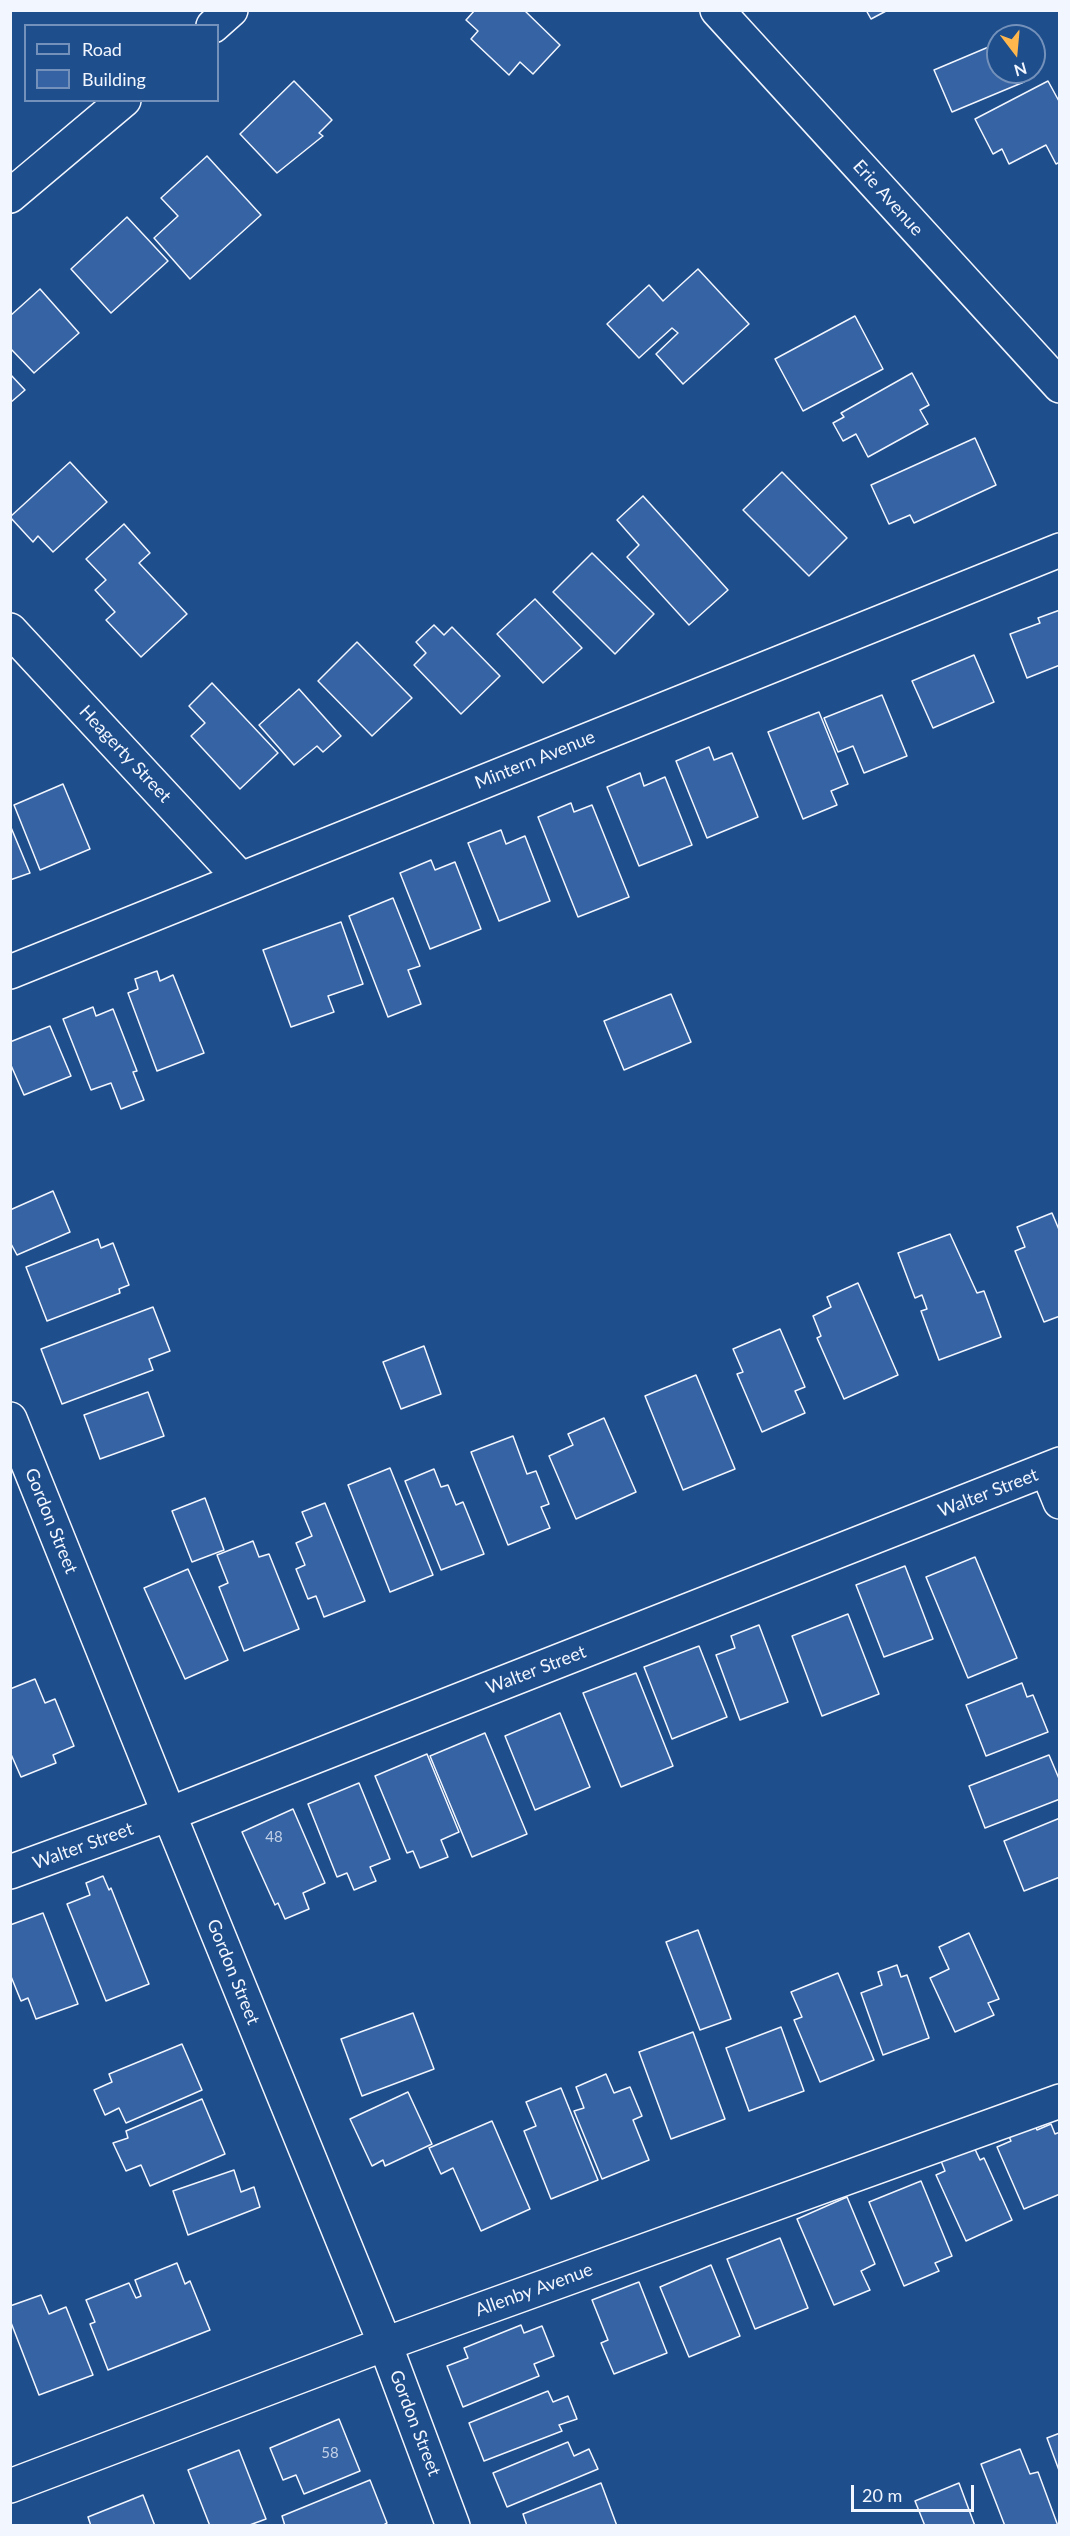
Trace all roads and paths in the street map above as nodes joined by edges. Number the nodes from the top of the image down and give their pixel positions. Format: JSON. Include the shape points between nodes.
{"nodes":[{"id":1,"x":231,"y":10,"type":"edge"},
{"id":2,"x":717,"y":10,"type":"edge"},
{"id":3,"x":215,"y":24,"type":"edge"},
{"id":4,"x":122,"y":102,"type":"edge"},
{"id":5,"x":10,"y":196,"type":"edge"},
{"id":6,"x":1059,"y":386,"type":"edge"},
{"id":7,"x":1059,"y":550,"type":"edge"},
{"id":8,"x":10,"y":630,"type":"edge"},
{"id":9,"x":240,"y":878,"type":"junction"},
{"id":10,"x":10,"y":972,"type":"edge"},
{"id":11,"x":10,"y":1419,"type":"edge"},
{"id":12,"x":1053,"y":1467,"type":"edge"},
{"id":13,"x":1059,"y":1502,"type":"edge"},
{"id":14,"x":169,"y":1814,"type":"junction"},
{"id":15,"x":10,"y":1872,"type":"edge"},
{"id":16,"x":1059,"y":2101,"type":"edge"},
{"id":17,"x":385,"y":2344,"type":"junction"},
{"id":18,"x":10,"y":2486,"type":"edge"},
{"id":19,"x":453,"y":2526,"type":"edge"}],
"edges":[{"from":1,"to":3,"type":"street"},
{"from":2,"to":6,"type":"street","name":"Erie Avenue"},
{"from":4,"to":5,"type":"street"},
{"from":7,"to":9,"type":"street","name":"Mintern Avenue"},
{"from":8,"to":9,"type":"street","name":"Heagerty Street"},
{"from":9,"to":10,"type":"street","name":"Mintern Avenue"},
{"from":11,"to":14,"type":"street","name":"Gordon Street"},
{"from":12,"to":13,"type":"street"},
{"from":12,"to":14,"type":"street","name":"Walter Street"},
{"from":14,"to":15,"type":"street","name":"Walter Street"},
{"from":14,"to":17,"type":"street","name":"Gordon Street"},
{"from":16,"to":17,"type":"street","name":"Allenby Avenue"},
{"from":17,"to":18,"type":"street","name":"Allenby Avenue"},
{"from":17,"to":19,"type":"street","name":"Gordon Street"}]}
